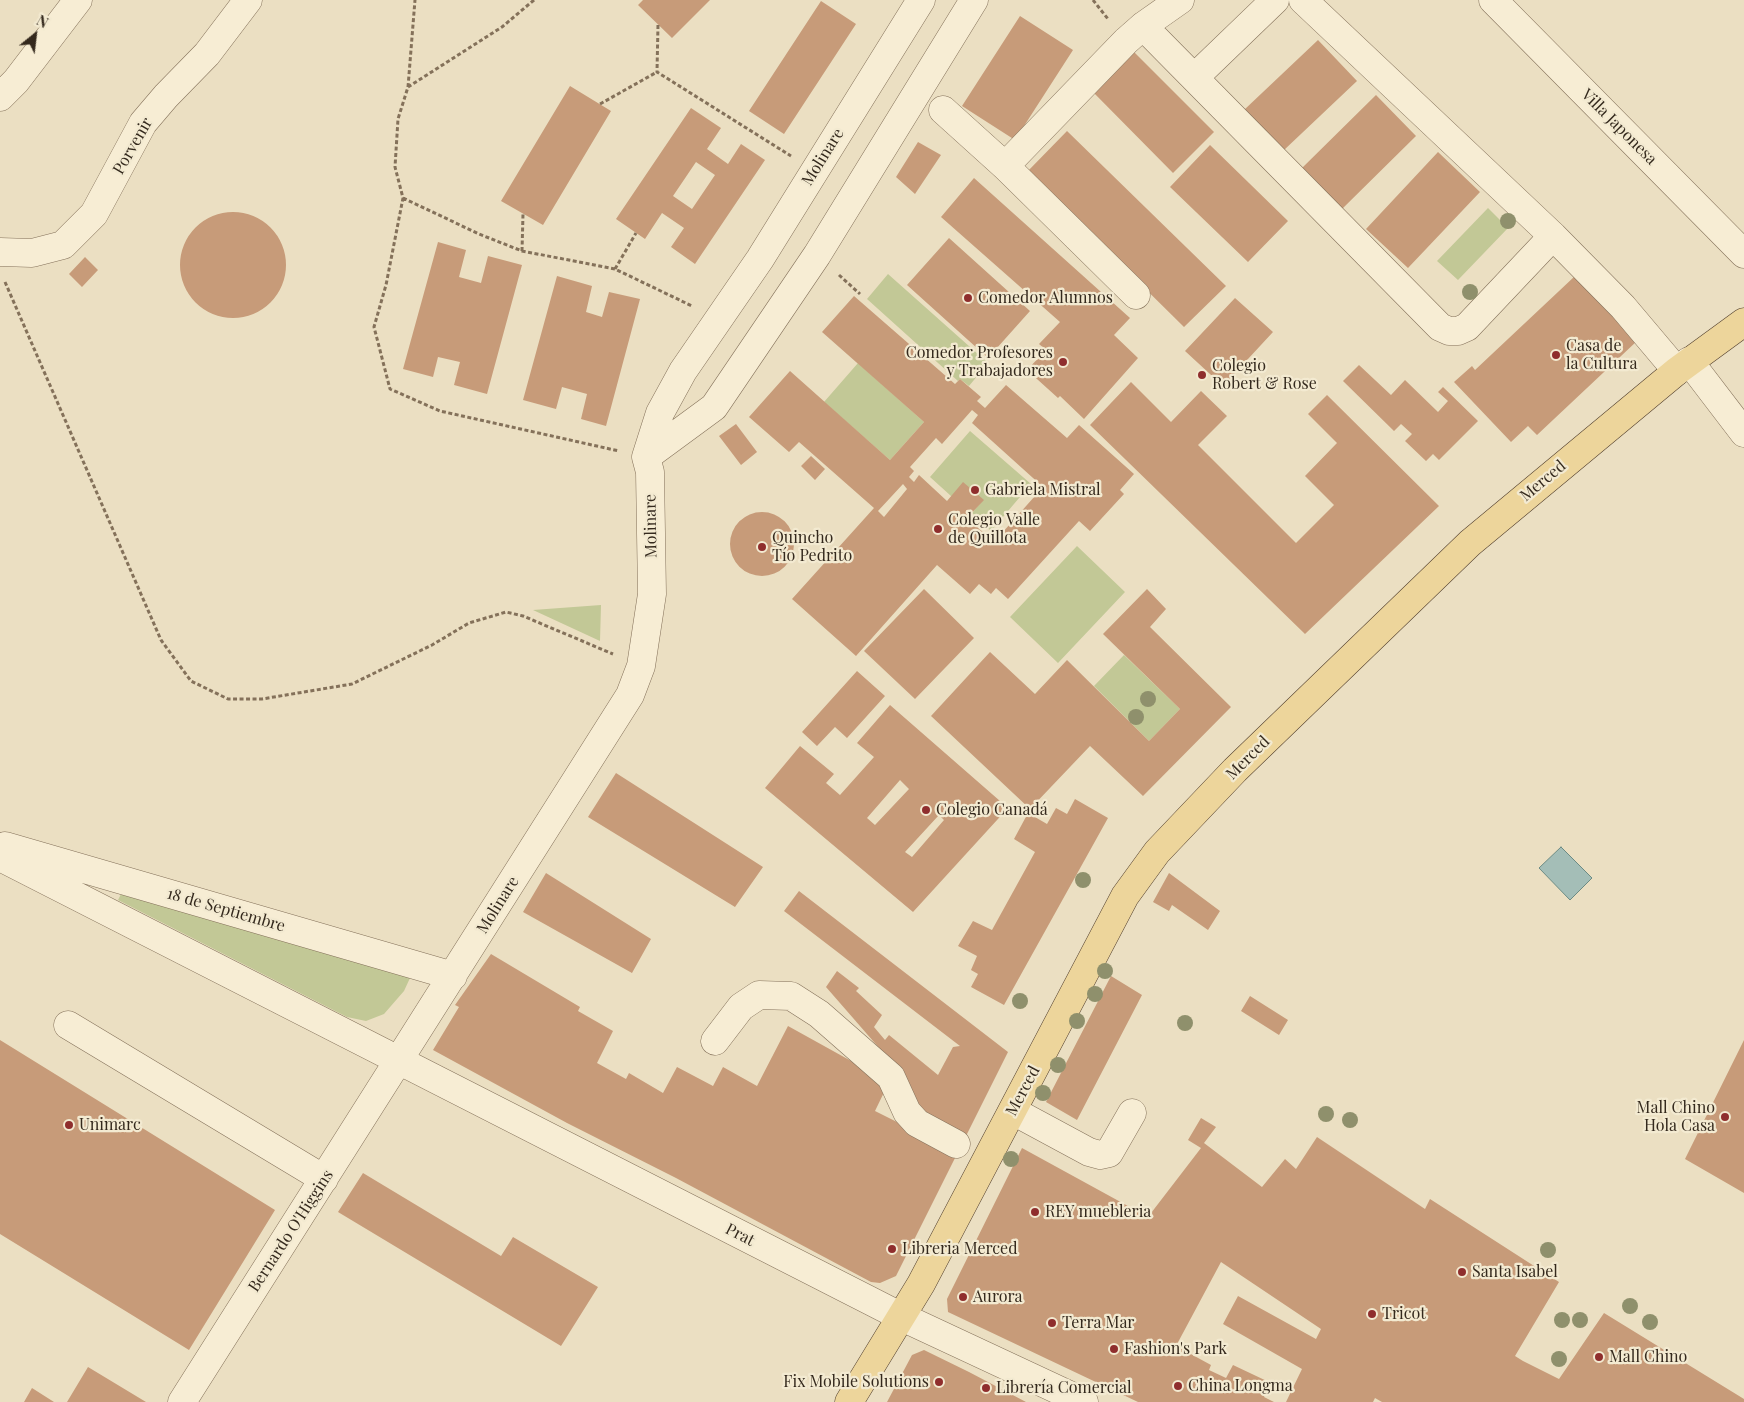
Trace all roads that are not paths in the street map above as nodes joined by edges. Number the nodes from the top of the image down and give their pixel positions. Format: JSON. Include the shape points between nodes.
{"nodes":[{"id":1,"x":78,"y":0,"type":"edge"},
{"id":2,"x":248,"y":0,"type":"edge"},
{"id":3,"x":920,"y":0,"type":"edge"},
{"id":4,"x":974,"y":0,"type":"edge"},
{"id":5,"x":1180,"y":0,"type":"edge"},
{"id":6,"x":1275,"y":0,"type":"edge"},
{"id":7,"x":1303,"y":0,"type":"edge"},
{"id":8,"x":1493,"y":0,"type":"edge"},
{"id":9,"x":1143,"y":26,"type":"junction"},
{"id":10,"x":1195,"y":77,"type":"junction"},
{"id":11,"x":0,"y":98,"type":"edge"},
{"id":12,"x":943,"y":110,"type":"dead end"},
{"id":13,"x":1005,"y":166,"type":"junction"},
{"id":14,"x":1553,"y":236,"type":"junction"},
{"id":15,"x":1744,"y":254,"type":"edge"},
{"id":16,"x":2,"y":265,"type":"edge"},
{"id":17,"x":1136,"y":295,"type":"dead end"},
{"id":18,"x":1744,"y":322,"type":"edge"},
{"id":19,"x":1683,"y":366,"type":"junction"},
{"id":20,"x":1744,"y":433,"type":"edge"},
{"id":21,"x":646,"y":457,"type":"junction"},
{"id":22,"x":0,"y":844,"type":"edge"},
{"id":23,"x":0,"y":857,"type":"edge"},
{"id":24,"x":453,"y":976,"type":"junction"},
{"id":25,"x":68,"y":1025,"type":"dead end"},
{"id":26,"x":715,"y":1041,"type":"dead end"},
{"id":27,"x":400,"y":1061,"type":"junction"},
{"id":28,"x":1013,"y":1111,"type":"junction"},
{"id":29,"x":1132,"y":1113,"type":"dead end"},
{"id":30,"x":987,"y":1160,"type":"junction"},
{"id":31,"x":324,"y":1179,"type":"junction"},
{"id":32,"x":902,"y":1318,"type":"junction"},
{"id":33,"x":182,"y":1402,"type":"edge"},
{"id":34,"x":850,"y":1402,"type":"edge"},
{"id":35,"x":1084,"y":1402,"type":"edge"}],
"edges":[{"from":1,"to":11,"type":"street"},
{"from":2,"to":16,"type":"street","name":"Porvenir","via":[[208,54],[143,123],[94,214],[63,245]]},
{"from":3,"to":21,"type":"street","name":"Molinare","via":[[728,309],[682,371],[660,413]]},
{"from":4,"to":21,"type":"street","via":[[817,255],[714,407]]},
{"from":5,"to":9,"type":"street"},
{"from":6,"to":10,"type":"street"},
{"from":7,"to":14,"type":"street"},
{"from":8,"to":15,"type":"street","name":"Villa Japonesa"},
{"from":9,"to":10,"type":"street"},
{"from":9,"to":13,"type":"street"},
{"from":10,"to":14,"type":"street","via":[[1440,327],[1449,331],[1467,327]]},
{"from":12,"to":13,"type":"street"},
{"from":13,"to":17,"type":"street"},
{"from":14,"to":19,"type":"street"},
{"from":18,"to":19,"type":"main road","name":"Merced"},
{"from":19,"to":20,"type":"street"},
{"from":19,"to":28,"type":"main road","name":"Merced","via":[[1470,543],[1174,832],[1125,896]]},
{"from":21,"to":24,"type":"street","name":"Molinare","via":[[650,472],[652,594],[641,666],[630,696]]},
{"from":22,"to":24,"type":"street","name":"18 de Septiembre"},
{"from":23,"to":27,"type":"street"},
{"from":24,"to":27,"type":"street","name":"Molinare"},
{"from":25,"to":31,"type":"street"},
{"from":26,"to":30,"type":"street","via":[[741,1007],[759,995],[791,996],[825,1019],[891,1077],[907,1112],[917,1123]]},
{"from":27,"to":31,"type":"street","name":"Bernardo O'Higgins"},
{"from":27,"to":32,"type":"street","name":"Prat"},
{"from":28,"to":29,"type":"street","via":[[1100,1155],[1110,1153]]},
{"from":28,"to":30,"type":"main road","name":"Merced"},
{"from":30,"to":32,"type":"main road","name":"Merced"},
{"from":31,"to":33,"type":"street","name":"Bernardo O'Higgins"},
{"from":32,"to":34,"type":"main road","name":"Merced"},
{"from":32,"to":35,"type":"street","name":"Prat"}]}
